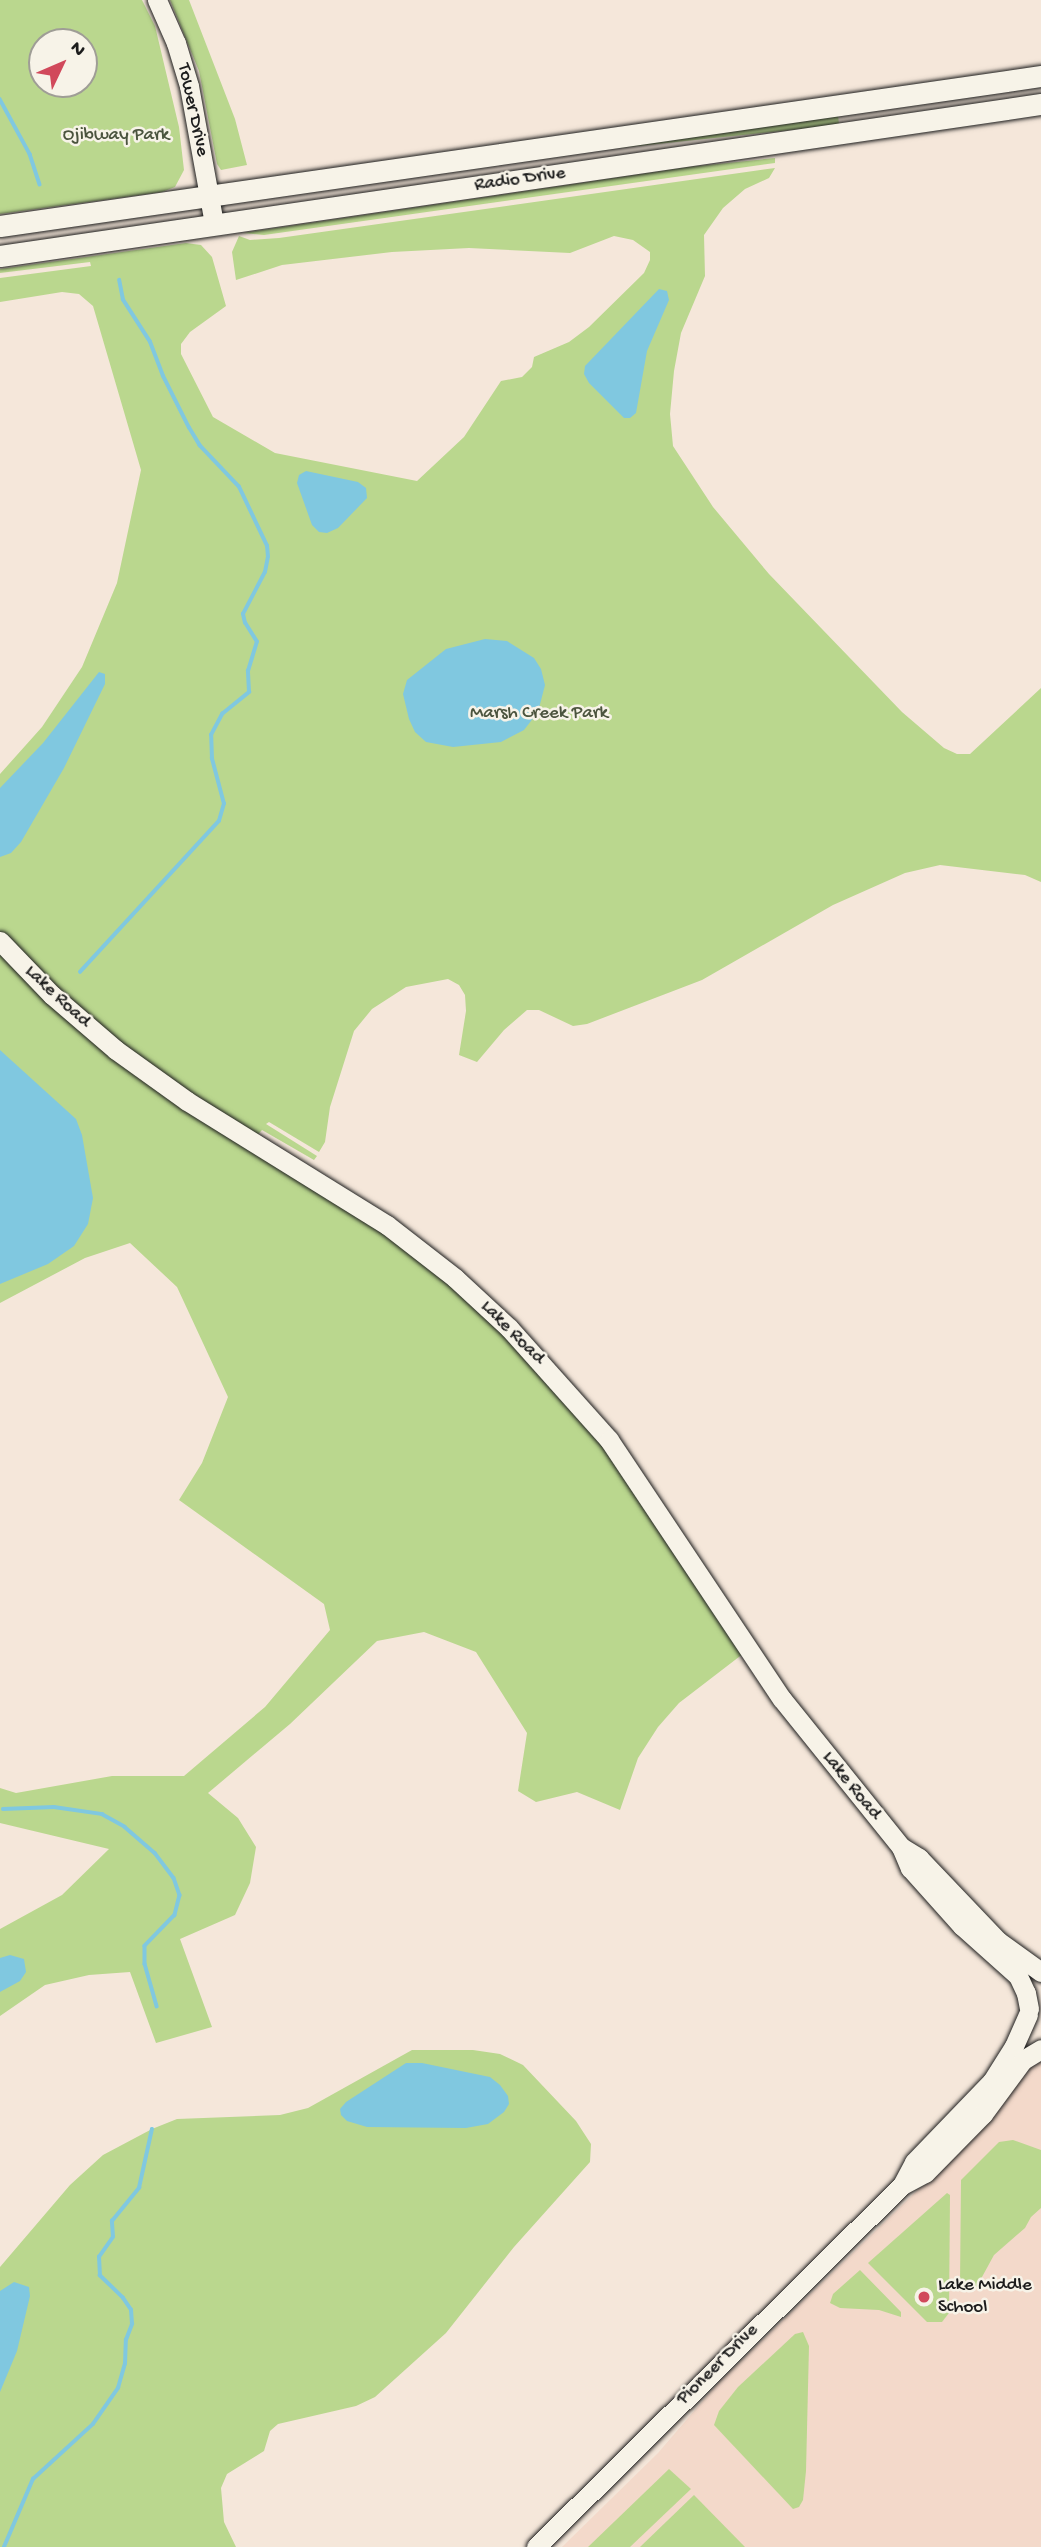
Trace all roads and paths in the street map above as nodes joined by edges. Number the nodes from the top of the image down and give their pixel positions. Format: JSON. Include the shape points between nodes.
{"nodes":[{"id":1,"x":157,"y":0,"type":"edge"},
{"id":2,"x":1041,"y":76,"type":"edge"},
{"id":3,"x":1041,"y":104,"type":"edge"},
{"id":4,"x":208,"y":197,"type":"junction"},
{"id":5,"x":214,"y":224,"type":"junction"},
{"id":6,"x":0,"y":226,"type":"edge"},
{"id":7,"x":0,"y":256,"type":"edge"},
{"id":8,"x":0,"y":941,"type":"edge"},
{"id":9,"x":901,"y":1847,"type":"junction"},
{"id":10,"x":1041,"y":1972,"type":"edge"},
{"id":11,"x":1041,"y":1989,"type":"edge"},
{"id":12,"x":1028,"y":2012,"type":"junction"},
{"id":13,"x":1041,"y":2039,"type":"edge"},
{"id":14,"x":1041,"y":2049,"type":"edge"},
{"id":15,"x":902,"y":2185,"type":"junction"},
{"id":16,"x":536,"y":2547,"type":"edge"}],
"edges":[{"from":1,"to":4,"type":"street","name":"Tower Drive","via":[[190,86]]},
{"from":2,"to":4,"type":"main road","name":"Radio Drive"},
{"from":3,"to":5,"type":"main road","name":"Radio Drive"},
{"from":4,"to":5,"type":"street","name":"Tower Drive"},
{"from":4,"to":6,"type":"main road","name":"Radio Drive"},
{"from":5,"to":7,"type":"main road","name":"Radio Drive"},
{"from":8,"to":9,"type":"street","name":"Lake Road","via":[[52,995],[152,1078],[387,1225],[509,1328],[609,1440],[782,1699]]},
{"from":9,"to":10,"type":"street","name":"Lake Road","via":[[919,1858],[998,1941]]},
{"from":9,"to":12,"type":"street","name":"Lake Road","via":[[910,1868],[949,1912],[1018,1976]]},
{"from":11,"to":12,"type":"street","name":"Pioneer Drive"},
{"from":12,"to":13,"type":"street","name":"Lake Road","via":[[1033,2031]]},
{"from":12,"to":15,"type":"street","name":"Pioneer Drive","via":[[992,2081],[914,2162]]},
{"from":14,"to":15,"type":"street","name":"Pioneer Drive","via":[[1023,2060],[983,2114],[933,2165]]},
{"from":15,"to":16,"type":"street","name":"Pioneer Drive"}]}
